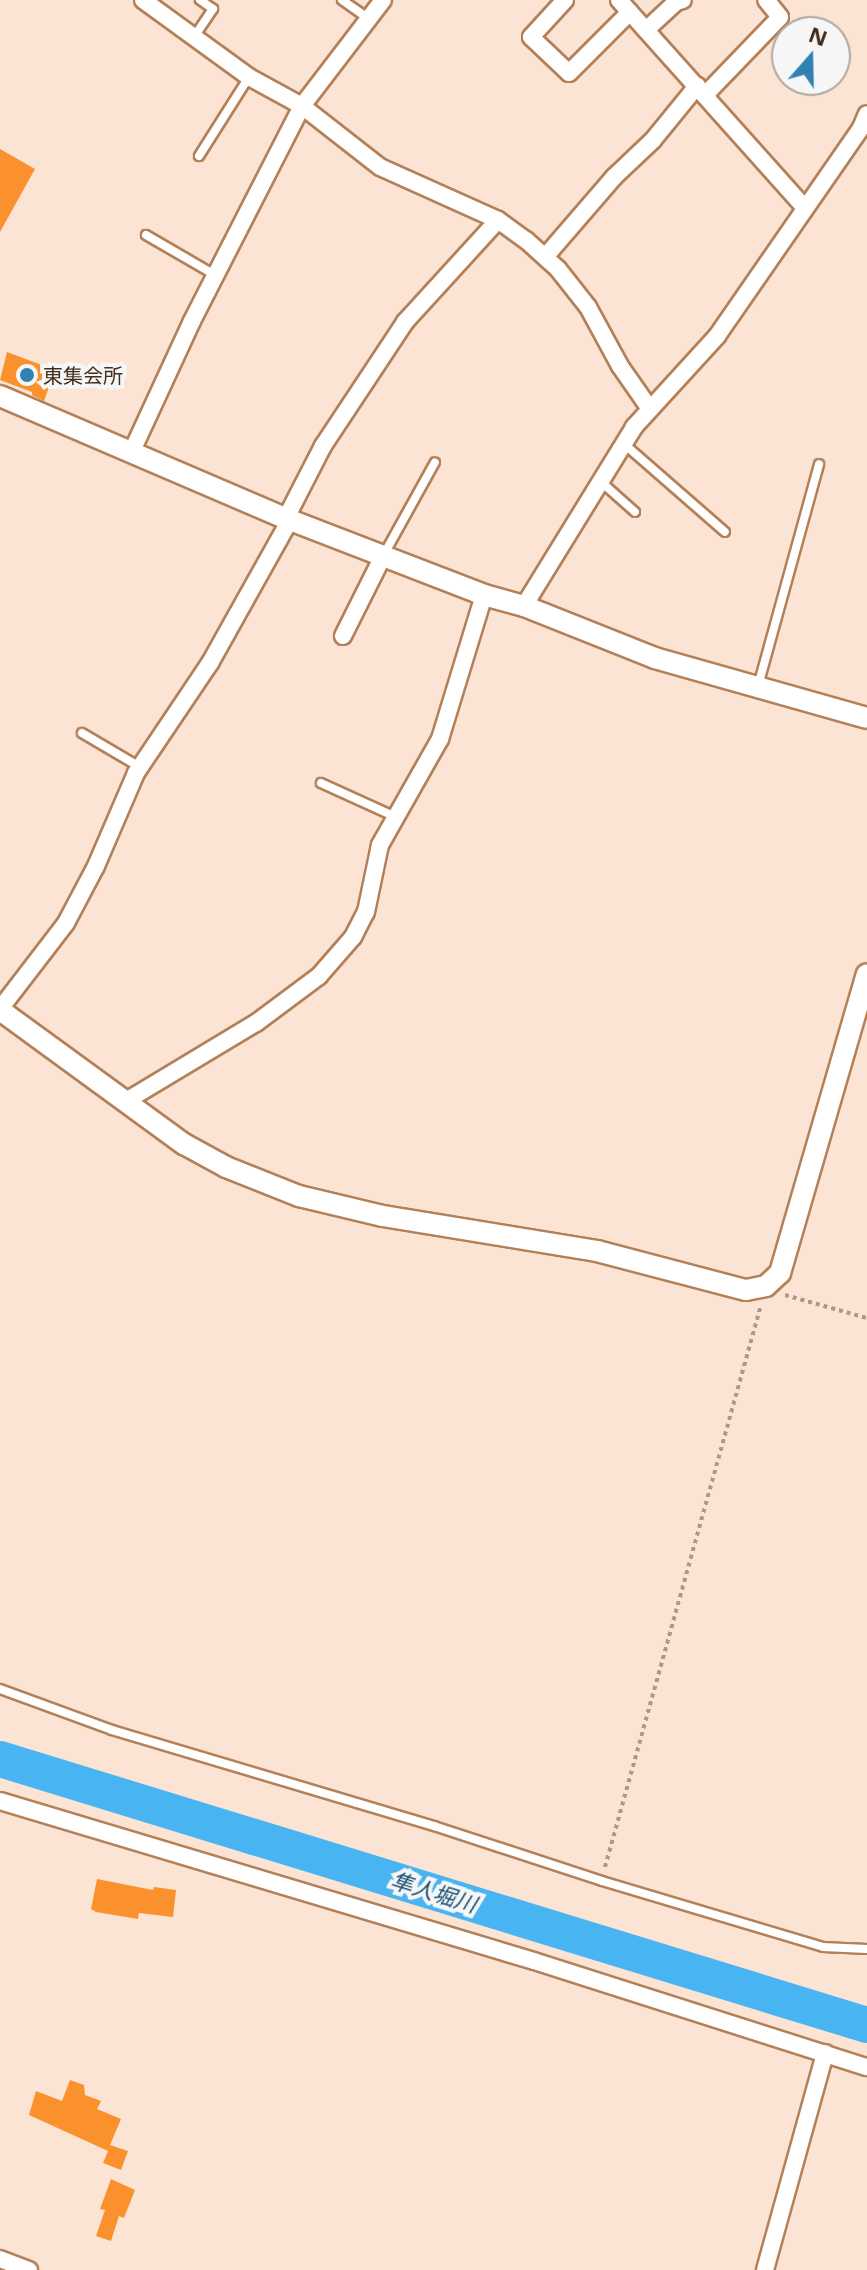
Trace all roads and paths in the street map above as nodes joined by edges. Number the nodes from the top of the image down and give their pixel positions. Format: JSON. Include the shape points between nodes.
{"nodes":[{"id":1,"x":200,"y":0,"type":"edge"},
{"id":2,"x":342,"y":0,"type":"edge"},
{"id":3,"x":383,"y":0,"type":"edge"},
{"id":4,"x":565,"y":0,"type":"edge"},
{"id":5,"x":683,"y":0,"type":"edge"},
{"id":6,"x":766,"y":0,"type":"edge"},
{"id":7,"x":150,"y":2,"type":"edge"},
{"id":8,"x":624,"y":6,"type":"edge"},
{"id":9,"x":368,"y":18,"type":"junction"},
{"id":10,"x":646,"y":30,"type":"junction"},
{"id":11,"x":194,"y":37,"type":"junction"},
{"id":12,"x":249,"y":77,"type":"junction"},
{"id":13,"x":701,"y":90,"type":"junction"},
{"id":14,"x":302,"y":106,"type":"junction"},
{"id":15,"x":867,"y":114,"type":"edge"},
{"id":16,"x":199,"y":156,"type":"dead end"},
{"id":17,"x":805,"y":208,"type":"junction"},
{"id":18,"x":498,"y":220,"type":"junction"},
{"id":19,"x":146,"y":235,"type":"dead end"},
{"id":20,"x":545,"y":257,"type":"junction"},
{"id":21,"x":215,"y":275,"type":"junction"},
{"id":22,"x":0,"y":396,"type":"edge"},
{"id":23,"x":650,"y":409,"type":"junction"},
{"id":24,"x":623,"y":443,"type":"junction"},
{"id":25,"x":132,"y":451,"type":"junction"},
{"id":26,"x":435,"y":462,"type":"dead end"},
{"id":27,"x":819,"y":464,"type":"dead end"},
{"id":28,"x":599,"y":480,"type":"junction"},
{"id":29,"x":635,"y":512,"type":"dead end"},
{"id":30,"x":288,"y":519,"type":"junction"},
{"id":31,"x":725,"y":532,"type":"dead end"},
{"id":32,"x":383,"y":556,"type":"junction"},
{"id":33,"x":484,"y":595,"type":"junction"},
{"id":34,"x":524,"y":606,"type":"junction"},
{"id":35,"x":343,"y":636,"type":"dead end"},
{"id":36,"x":758,"y":686,"type":"junction"},
{"id":37,"x":867,"y":718,"type":"edge"},
{"id":38,"x":82,"y":733,"type":"dead end"},
{"id":39,"x":140,"y":767,"type":"junction"},
{"id":40,"x":321,"y":783,"type":"dead end"},
{"id":41,"x":396,"y":817,"type":"junction"},
{"id":42,"x":867,"y":974,"type":"edge"},
{"id":43,"x":0,"y":1010,"type":"edge"},
{"id":44,"x":126,"y":1101,"type":"junction"},
{"id":45,"x":766,"y":1286,"type":"junction"},
{"id":46,"x":867,"y":1318,"type":"edge"},
{"id":47,"x":0,"y":1689,"type":"edge"},
{"id":48,"x":0,"y":1801,"type":"edge"},
{"id":49,"x":602,"y":1881,"type":"junction"},
{"id":50,"x":867,"y":1949,"type":"edge"},
{"id":51,"x":825,"y":2053,"type":"junction"},
{"id":52,"x":867,"y":2067,"type":"edge"},
{"id":53,"x":0,"y":2259,"type":"edge"},
{"id":54,"x":29,"y":2270,"type":"edge"},
{"id":55,"x":765,"y":2270,"type":"edge"}],
"edges":[{"from":1,"to":11,"type":"lane","via":[[213,9]]},
{"from":2,"to":9,"type":"lane"},
{"from":3,"to":9,"type":"street"},
{"from":4,"to":8,"type":"street","via":[[531,37],[569,73]]},
{"from":5,"to":10,"type":"street"},
{"from":6,"to":13,"type":"street","via":[[780,17]]},
{"from":7,"to":11,"type":"street"},
{"from":8,"to":10,"type":"street"},
{"from":9,"to":14,"type":"street"},
{"from":10,"to":13,"type":"street"},
{"from":11,"to":12,"type":"street"},
{"from":12,"to":14,"type":"street"},
{"from":12,"to":16,"type":"lane"},
{"from":13,"to":17,"type":"street"},
{"from":13,"to":20,"type":"street","via":[[614,177]]},
{"from":14,"to":18,"type":"street","via":[[380,167]]},
{"from":14,"to":21,"type":"street"},
{"from":15,"to":17,"type":"street"},
{"from":17,"to":23,"type":"street","via":[[717,336]]},
{"from":18,"to":20,"type":"street"},
{"from":18,"to":30,"type":"street","via":[[405,322],[323,446]]},
{"from":19,"to":21,"type":"lane"},
{"from":20,"to":23,"type":"street","via":[[588,307]]},
{"from":21,"to":25,"type":"street"},
{"from":22,"to":25,"type":"street"},
{"from":23,"to":24,"type":"street"},
{"from":24,"to":28,"type":"street"},
{"from":24,"to":31,"type":"lane"},
{"from":25,"to":30,"type":"street"},
{"from":26,"to":32,"type":"lane"},
{"from":27,"to":36,"type":"lane"},
{"from":28,"to":29,"type":"lane"},
{"from":28,"to":34,"type":"street"},
{"from":30,"to":32,"type":"street"},
{"from":30,"to":39,"type":"street","via":[[210,663]]},
{"from":32,"to":33,"type":"street"},
{"from":32,"to":35,"type":"street"},
{"from":33,"to":34,"type":"street"},
{"from":33,"to":41,"type":"street","via":[[440,739]]},
{"from":34,"to":36,"type":"street","via":[[655,658]]},
{"from":36,"to":37,"type":"street"},
{"from":38,"to":39,"type":"lane"},
{"from":39,"to":43,"type":"street","via":[[66,923]]},
{"from":40,"to":41,"type":"lane"},
{"from":41,"to":44,"type":"street","via":[[380,845],[366,912],[353,937],[319,976],[256,1023]]},
{"from":42,"to":45,"type":"street","via":[[780,1273]]},
{"from":43,"to":44,"type":"street"},
{"from":44,"to":45,"type":"street","via":[[184,1144],[299,1196],[383,1216],[597,1251],[746,1290]]},
{"from":45,"to":46,"type":"path","via":[[790,1298]]},
{"from":45,"to":49,"type":"path"},
{"from":47,"to":49,"type":"lane","via":[[112,1730]]},
{"from":48,"to":51,"type":"street"},
{"from":49,"to":50,"type":"lane","via":[[823,1947]]},
{"from":51,"to":52,"type":"street"},
{"from":51,"to":55,"type":"street"},
{"from":53,"to":54,"type":"street"}]}
